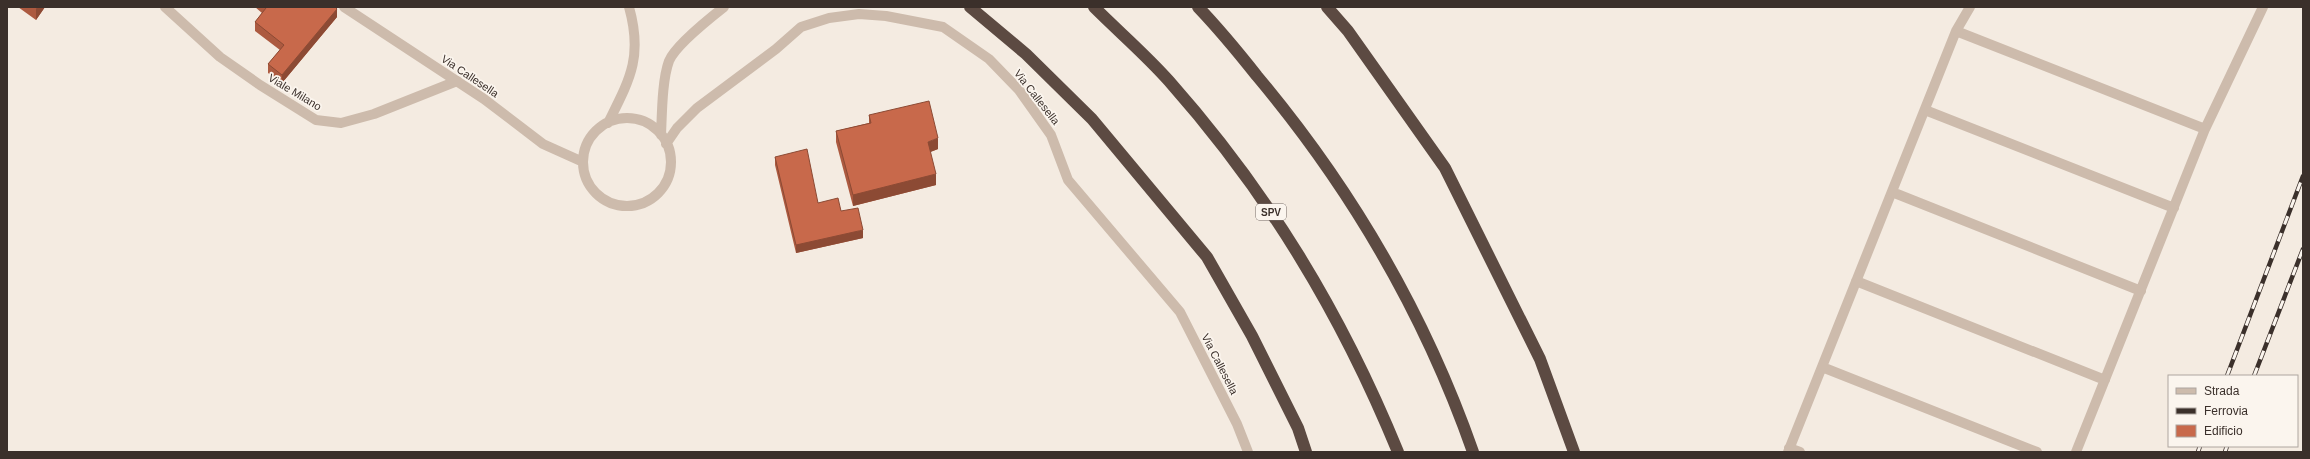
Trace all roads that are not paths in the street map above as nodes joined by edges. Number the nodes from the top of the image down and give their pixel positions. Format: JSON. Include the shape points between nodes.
{"nodes":[{"id":1,"x":165,"y":7,"type":"edge"},
{"id":2,"x":344,"y":7,"type":"edge"},
{"id":3,"x":629,"y":7,"type":"edge"},
{"id":4,"x":724,"y":7,"type":"edge"},
{"id":5,"x":970,"y":7,"type":"edge"},
{"id":6,"x":1094,"y":7,"type":"edge"},
{"id":7,"x":1198,"y":7,"type":"edge"},
{"id":8,"x":1327,"y":7,"type":"edge"},
{"id":9,"x":1970,"y":7,"type":"edge"},
{"id":10,"x":2263,"y":7,"type":"edge"},
{"id":11,"x":1956,"y":31,"type":"junction"},
{"id":12,"x":457,"y":81,"type":"junction"},
{"id":13,"x":1925,"y":110,"type":"junction"},
{"id":14,"x":608,"y":123,"type":"junction"},
{"id":15,"x":2205,"y":129,"type":"junction"},
{"id":16,"x":664,"y":139,"type":"junction"},
{"id":17,"x":583,"y":162,"type":"junction"},
{"id":18,"x":1892,"y":192,"type":"junction"},
{"id":19,"x":2174,"y":208,"type":"junction"},
{"id":20,"x":1856,"y":281,"type":"junction"},
{"id":21,"x":2140,"y":291,"type":"junction"},
{"id":22,"x":1822,"y":367,"type":"junction"},
{"id":23,"x":2105,"y":380,"type":"junction"},
{"id":24,"x":1789,"y":450,"type":"edge"},
{"id":25,"x":1248,"y":452,"type":"edge"},
{"id":26,"x":1306,"y":452,"type":"edge"},
{"id":27,"x":1398,"y":452,"type":"edge"},
{"id":28,"x":1473,"y":452,"type":"edge"},
{"id":29,"x":1574,"y":452,"type":"edge"},
{"id":30,"x":1800,"y":452,"type":"edge"},
{"id":31,"x":2037,"y":452,"type":"edge"},
{"id":32,"x":2076,"y":452,"type":"edge"}],
"edges":[{"from":1,"to":12,"type":"street","name":"Viale Milano","via":[[220,57],[316,120],[341,123],[354,120]]},
{"from":2,"to":12,"type":"street","name":"Via Callesella"},
{"from":3,"to":14,"type":"street","via":[[636,43],[633,68]]},
{"from":4,"to":16,"type":"street","via":[[685,41],[669,61],[662,102]]},
{"from":5,"to":26,"type":"highway","via":[[1026,54],[1092,119],[1207,258],[1252,336],[1298,428]]},
{"from":6,"to":27,"type":"highway","number":"SPV","via":[[1168,80],[1208,127],[1257,192],[1304,262],[1342,329],[1371,387]]},
{"from":7,"to":28,"type":"highway","via":[[1305,135],[1352,205],[1388,265],[1435,356]]},
{"from":8,"to":29,"type":"highway","via":[[1348,31],[1445,168],[1540,359]]},
{"from":9,"to":11,"type":"street"},
{"from":10,"to":15,"type":"street"},
{"from":11,"to":13,"type":"street"},
{"from":11,"to":15,"type":"street"},
{"from":12,"to":17,"type":"street","name":"Via Callesella","via":[[543,144]]},
{"from":13,"to":18,"type":"street"},
{"from":13,"to":19,"type":"street"},
{"from":14,"to":16,"type":"street","via":[[622,119],[637,119],[650,125]]},
{"from":14,"to":17,"type":"street","via":[[598,129],[590,139],[584,150]]},
{"from":15,"to":19,"type":"street"},
{"from":16,"to":17,"type":"street","via":[[670,167],[666,181],[657,194],[645,202],[631,206],[616,205],[592,190],[585,176]]},
{"from":16,"to":25,"type":"street","name":"Via Callesella","via":[[697,108],[801,27],[829,18],[859,14],[886,16],[943,27],[989,59],[1019,90],[1051,135],[1068,180],[1180,312],[1237,424]]},
{"from":18,"to":20,"type":"street"},
{"from":18,"to":21,"type":"street"},
{"from":19,"to":21,"type":"street"},
{"from":20,"to":22,"type":"street"},
{"from":20,"to":23,"type":"street"},
{"from":21,"to":23,"type":"street"},
{"from":22,"to":24,"type":"street"},
{"from":22,"to":31,"type":"street"},
{"from":23,"to":32,"type":"street"},
{"from":24,"to":30,"type":"street"}]}
